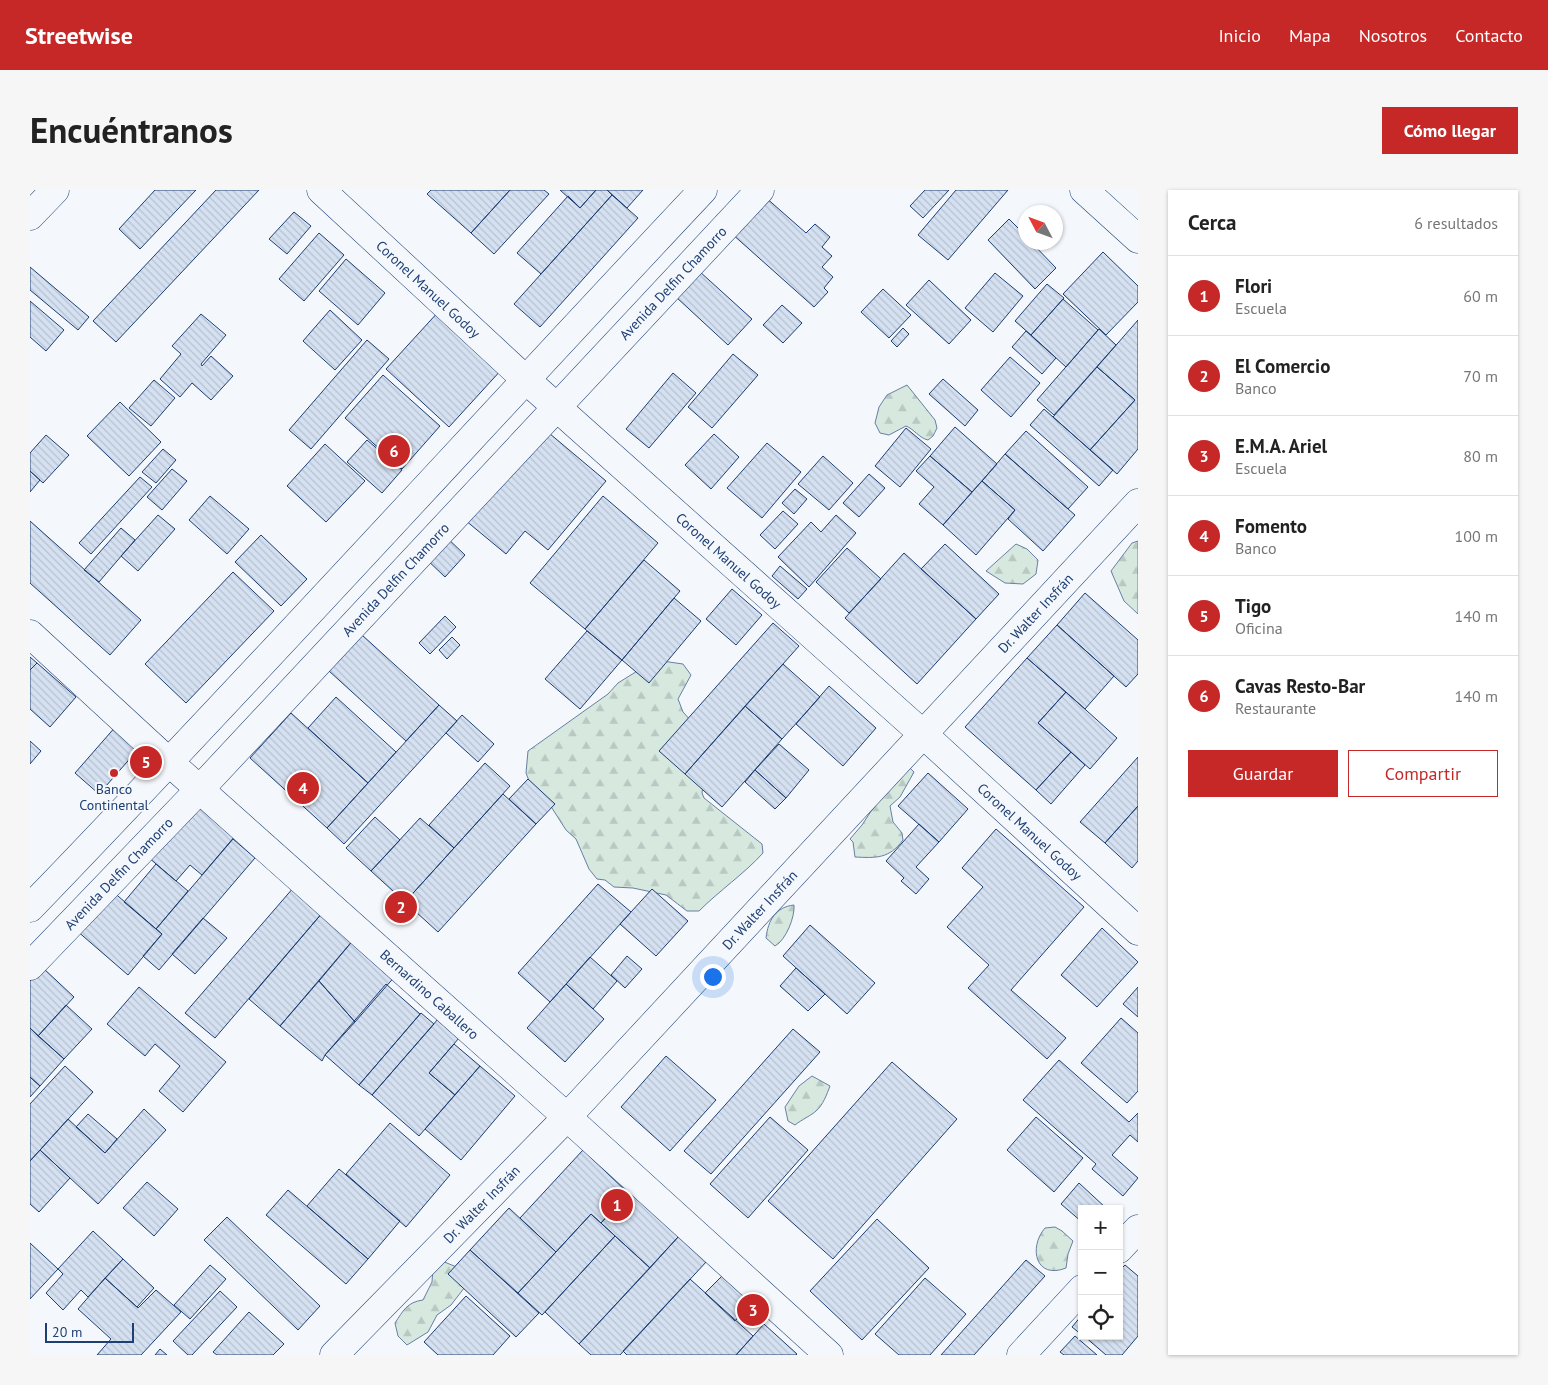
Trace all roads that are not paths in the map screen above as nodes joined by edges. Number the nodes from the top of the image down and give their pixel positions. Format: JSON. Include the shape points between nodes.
{"nodes":[{"id":1,"x":55,"y":190,"type":"edge"},
{"id":2,"x":321,"y":190,"type":"edge"},
{"id":3,"x":703,"y":190,"type":"edge"},
{"id":4,"x":760,"y":190,"type":"edge"},
{"id":5,"x":1084,"y":190,"type":"edge"},
{"id":6,"x":30,"y":216,"type":"edge"},
{"id":7,"x":1138,"y":239,"type":"edge"},
{"id":8,"x":525,"y":379,"type":"junction"},
{"id":9,"x":557,"y":407,"type":"junction"},
{"id":10,"x":1138,"y":503,"type":"edge"},
{"id":11,"x":30,"y":634,"type":"edge"},
{"id":12,"x":923,"y":734,"type":"junction"},
{"id":13,"x":170,"y":762,"type":"junction"},
{"id":14,"x":200,"y":789,"type":"junction"},
{"id":15,"x":30,"y":908,"type":"edge"},
{"id":16,"x":1138,"y":930,"type":"edge"},
{"id":17,"x":30,"y":966,"type":"edge"},
{"id":18,"x":567,"y":1117,"type":"junction"},
{"id":19,"x":1138,"y":1229,"type":"edge"},
{"id":20,"x":1123,"y":1245,"type":"edge"},
{"id":21,"x":1078,"y":1294,"type":"edge"},
{"id":22,"x":334,"y":1355,"type":"edge"},
{"id":23,"x":829,"y":1355,"type":"edge"},
{"id":24,"x":1021,"y":1355,"type":"edge"}],
"edges":[{"from":1,"to":6,"type":"main road"},
{"from":2,"to":8,"type":"main road","name":"Coronel Manuel Godoy"},
{"from":3,"to":8,"type":"main road"},
{"from":4,"to":9,"type":"main road","name":"Avenida Delfin Chamorro"},
{"from":5,"to":7,"type":"main road"},
{"from":8,"to":9,"type":"main road","name":"Coronel Manuel Godoy"},
{"from":8,"to":13,"type":"main road"},
{"from":9,"to":12,"type":"main road","name":"Coronel Manuel Godoy"},
{"from":9,"to":14,"type":"main road","name":"Avenida Delfin Chamorro"},
{"from":10,"to":12,"type":"main road","name":"Dr. Walter Insfrán"},
{"from":11,"to":13,"type":"main road","name":"Bernardino Caballero"},
{"from":12,"to":16,"type":"main road","name":"Coronel Manuel Godoy"},
{"from":12,"to":18,"type":"main road","name":"Dr. Walter Insfrán"},
{"from":13,"to":14,"type":"main road","name":"Bernardino Caballero"},
{"from":13,"to":15,"type":"main road"},
{"from":14,"to":17,"type":"main road","name":"Avenida Delfin Chamorro"},
{"from":14,"to":18,"type":"main road","name":"Bernardino Caballero"},
{"from":18,"to":22,"type":"main road","name":"Dr. Walter Insfrán"},
{"from":18,"to":23,"type":"main road","name":"Bernardino Caballero"},
{"from":19,"to":20,"type":"main road"},
{"from":21,"to":24,"type":"main road"}]}
